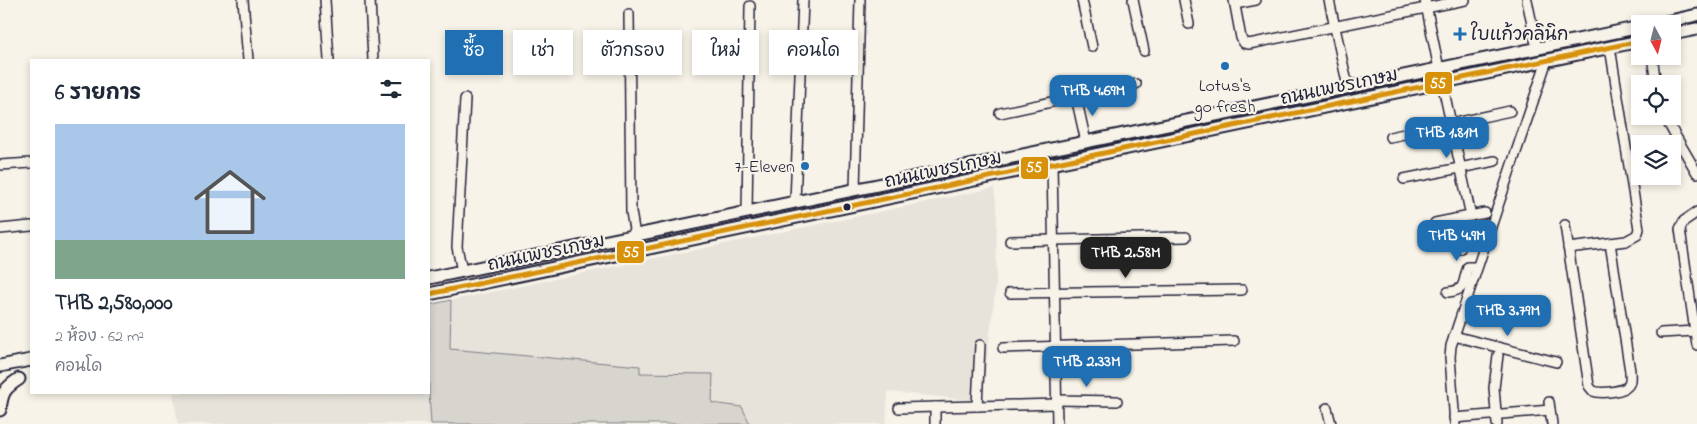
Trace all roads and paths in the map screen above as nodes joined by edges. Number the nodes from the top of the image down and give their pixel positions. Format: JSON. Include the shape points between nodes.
{"nodes":[{"id":1,"x":243,"y":0,"type":"edge"},
{"id":2,"x":325,"y":0,"type":"edge"},
{"id":3,"x":370,"y":0,"type":"edge"},
{"id":4,"x":803,"y":0,"type":"edge"},
{"id":5,"x":860,"y":0,"type":"edge"},
{"id":6,"x":1082,"y":0,"type":"edge"},
{"id":7,"x":1133,"y":0,"type":"edge"},
{"id":8,"x":1184,"y":0,"type":"edge"},
{"id":9,"x":1256,"y":0,"type":"edge"},
{"id":10,"x":1329,"y":0,"type":"edge"},
{"id":11,"x":1465,"y":0,"type":"edge"},
{"id":12,"x":1527,"y":0,"type":"edge"},
{"id":13,"x":1234,"y":2,"type":"edge"},
{"id":14,"x":1425,"y":4,"type":"edge"},
{"id":15,"x":750,"y":6,"type":"dead end"},
{"id":16,"x":629,"y":14,"type":"dead end"},
{"id":17,"x":1697,"y":15,"type":"edge"},
{"id":18,"x":1681,"y":19,"type":"edge"},
{"id":19,"x":1189,"y":24,"type":"dead end"},
{"id":20,"x":1335,"y":26,"type":"junction"},
{"id":21,"x":1631,"y":29,"type":"edge"},
{"id":22,"x":1697,"y":29,"type":"edge"},
{"id":23,"x":1681,"y":32,"type":"edge"},
{"id":24,"x":1631,"y":43,"type":"edge"},
{"id":25,"x":1092,"y":47,"type":"dead end"},
{"id":26,"x":1610,"y":47,"type":"junction"},
{"id":27,"x":1537,"y":49,"type":"junction"},
{"id":28,"x":1144,"y":51,"type":"dead end"},
{"id":29,"x":248,"y":59,"type":"edge"},
{"id":30,"x":329,"y":59,"type":"edge"},
{"id":31,"x":373,"y":59,"type":"edge"},
{"id":32,"x":1547,"y":60,"type":"junction"},
{"id":33,"x":1439,"y":69,"type":"junction"},
{"id":34,"x":1442,"y":82,"type":"junction"},
{"id":35,"x":1136,"y":84,"type":"dead end"},
{"id":36,"x":1348,"y":88,"type":"junction"},
{"id":37,"x":1076,"y":97,"type":"junction"},
{"id":38,"x":465,"y":100,"type":"dead end"},
{"id":39,"x":1510,"y":111,"type":"dead end"},
{"id":40,"x":1000,"y":113,"type":"dead end"},
{"id":41,"x":1451,"y":124,"type":"junction"},
{"id":42,"x":1669,"y":125,"type":"edge"},
{"id":43,"x":1390,"y":136,"type":"dead end"},
{"id":44,"x":1086,"y":142,"type":"junction"},
{"id":45,"x":1495,"y":161,"type":"dead end"},
{"id":46,"x":30,"y":163,"type":"edge"},
{"id":47,"x":1052,"y":164,"type":"junction"},
{"id":48,"x":0,"y":165,"type":"edge"},
{"id":49,"x":1461,"y":168,"type":"junction"},
{"id":50,"x":1697,"y":173,"type":"edge"},
{"id":51,"x":1404,"y":180,"type":"dead end"},
{"id":52,"x":855,"y":190,"type":"junction"},
{"id":53,"x":795,"y":202,"type":"junction"},
{"id":54,"x":747,"y":212,"type":"junction"},
{"id":55,"x":1697,"y":212,"type":"edge"},
{"id":56,"x":1485,"y":213,"type":"dead end"},
{"id":57,"x":1471,"y":216,"type":"junction"},
{"id":58,"x":796,"y":217,"type":"junction"},
{"id":59,"x":1455,"y":219,"type":"junction"},
{"id":60,"x":1434,"y":223,"type":"dead end"},
{"id":61,"x":1566,"y":225,"type":"dead end"},
{"id":62,"x":30,"y":226,"type":"edge"},
{"id":63,"x":0,"y":229,"type":"edge"},
{"id":64,"x":636,"y":235,"type":"junction"},
{"id":65,"x":1186,"y":237,"type":"dead end"},
{"id":66,"x":1010,"y":240,"type":"dead end"},
{"id":67,"x":1054,"y":240,"type":"junction"},
{"id":68,"x":1610,"y":243,"type":"junction"},
{"id":69,"x":1568,"y":248,"type":"junction"},
{"id":70,"x":1460,"y":249,"type":"dead end"},
{"id":71,"x":1477,"y":267,"type":"junction"},
{"id":72,"x":462,"y":271,"type":"junction"},
{"id":73,"x":430,"y":278,"type":"edge"},
{"id":74,"x":1242,"y":290,"type":"dead end"},
{"id":75,"x":1054,"y":292,"type":"junction"},
{"id":76,"x":1448,"y":292,"type":"dead end"},
{"id":77,"x":1010,"y":293,"type":"dead end"},
{"id":78,"x":430,"y":294,"type":"edge"},
{"id":79,"x":1695,"y":331,"type":"junction"},
{"id":80,"x":1661,"y":333,"type":"dead end"},
{"id":81,"x":1454,"y":336,"type":"junction"},
{"id":82,"x":1234,"y":341,"type":"dead end"},
{"id":83,"x":980,"y":345,"type":"dead end"},
{"id":84,"x":1697,"y":345,"type":"edge"},
{"id":85,"x":1056,"y":347,"type":"junction"},
{"id":86,"x":1002,"y":348,"type":"dead end"},
{"id":87,"x":1498,"y":355,"type":"dead end"},
{"id":88,"x":30,"y":360,"type":"edge"},
{"id":89,"x":1556,"y":362,"type":"dead end"},
{"id":90,"x":0,"y":366,"type":"edge"},
{"id":91,"x":30,"y":377,"type":"edge"},
{"id":92,"x":19,"y":379,"type":"junction"},
{"id":93,"x":0,"y":383,"type":"edge"},
{"id":94,"x":1117,"y":400,"type":"dead end"},
{"id":95,"x":1057,"y":402,"type":"junction"},
{"id":96,"x":977,"y":406,"type":"junction"},
{"id":97,"x":935,"y":407,"type":"junction"},
{"id":98,"x":899,"y":408,"type":"dead end"},
{"id":99,"x":1327,"y":408,"type":"dead end"},
{"id":100,"x":0,"y":410,"type":"edge"},
{"id":101,"x":1497,"y":419,"type":"edge"},
{"id":102,"x":1453,"y":422,"type":"edge"},
{"id":103,"x":935,"y":424,"type":"edge"},
{"id":104,"x":1057,"y":424,"type":"edge"},
{"id":105,"x":1331,"y":424,"type":"edge"},
{"id":106,"x":1552,"y":424,"type":"edge"}],
"edges":[{"from":1,"to":29,"type":"street"},
{"from":2,"to":30,"type":"street"},
{"from":3,"to":31,"type":"street"},
{"from":4,"to":53,"type":"street"},
{"from":5,"to":52,"type":"street"},
{"from":6,"to":25,"type":"street"},
{"from":7,"to":28,"type":"street"},
{"from":8,"to":19,"type":"street"},
{"from":9,"to":13,"type":"street"},
{"from":10,"to":20,"type":"street"},
{"from":11,"to":14,"type":"street"},
{"from":12,"to":27,"type":"street"},
{"from":13,"to":20,"type":"street","via":[[1244,43]]},
{"from":14,"to":20,"type":"street"},
{"from":14,"to":33,"type":"street"},
{"from":15,"to":54,"type":"street"},
{"from":16,"to":64,"type":"street","via":[[631,212]]},
{"from":17,"to":18,"type":"main road"},
{"from":20,"to":36,"type":"street"},
{"from":21,"to":27,"type":"main road","name":"ถนนเพชรเกษม"},
{"from":22,"to":23,"type":"main road"},
{"from":24,"to":26,"type":"main road","name":"ถนนเพชรเกษม"},
{"from":26,"to":32,"type":"main road","name":"ถนนเพชรเกษม"},
{"from":26,"to":68,"type":"street","via":[[1640,222],[1633,239]]},
{"from":27,"to":33,"type":"main road","name":"ถนนเพชรเกษม"},
{"from":32,"to":34,"type":"main road","name":"ถนนเพชรเกษม"},
{"from":32,"to":71,"type":"street"},
{"from":33,"to":36,"type":"main road","name":"ถนนเพชรเกษม"},
{"from":34,"to":41,"type":"street"},
{"from":34,"to":47,"type":"main road","name":"ถนนเพชรเกษม"},
{"from":35,"to":37,"type":"street"},
{"from":36,"to":44,"type":"main road","name":"ถนนเพชรเกษม"},
{"from":37,"to":40,"type":"street"},
{"from":37,"to":44,"type":"street"},
{"from":38,"to":72,"type":"street","via":[[457,247]]},
{"from":39,"to":41,"type":"street"},
{"from":41,"to":43,"type":"street"},
{"from":41,"to":49,"type":"street"},
{"from":42,"to":50,"type":"street"},
{"from":44,"to":52,"type":"main road","name":"ถนนเพชรเกษม"},
{"from":45,"to":49,"type":"street"},
{"from":46,"to":48,"type":"street"},
{"from":47,"to":58,"type":"main road","name":"ถนนเพชรเกษม"},
{"from":47,"to":67,"type":"street"},
{"from":49,"to":51,"type":"street"},
{"from":49,"to":57,"type":"street"},
{"from":52,"to":53,"type":"main road","name":"ถนนเพชรเกษม"},
{"from":53,"to":54,"type":"main road","name":"ถนนเพชรเกษม"},
{"from":53,"to":58,"type":"main road"},
{"from":54,"to":64,"type":"main road","name":"ถนนเพชรเกษม"},
{"from":55,"to":79,"type":"street","via":[[1684,221],[1680,229]]},
{"from":56,"to":57,"type":"street"},
{"from":57,"to":59,"type":"street"},
{"from":58,"to":78,"type":"main road","name":"ถนนเพชรเกษม"},
{"from":59,"to":60,"type":"street"},
{"from":59,"to":70,"type":"street"},
{"from":61,"to":69,"type":"street"},
{"from":62,"to":63,"type":"street"},
{"from":64,"to":72,"type":"main road","name":"ถนนเพชรเกษม"},
{"from":65,"to":67,"type":"street"},
{"from":66,"to":67,"type":"street"},
{"from":67,"to":75,"type":"street"},
{"from":68,"to":69,"type":"street"},
{"from":68,"to":69,"type":"street","via":[[1630,380],[1625,389],[1603,393],[1593,392],[1589,386]]},
{"from":71,"to":76,"type":"street","via":[[1468,267],[1460,290]]},
{"from":71,"to":81,"type":"street"},
{"from":72,"to":73,"type":"main road","name":"ถนนเพชรเกษม"},
{"from":74,"to":75,"type":"street"},
{"from":75,"to":77,"type":"street"},
{"from":75,"to":85,"type":"street"},
{"from":79,"to":80,"type":"street"},
{"from":79,"to":84,"type":"street"},
{"from":81,"to":89,"type":"street"},
{"from":81,"to":102,"type":"street","via":[[1450,357]]},
{"from":82,"to":85,"type":"street"},
{"from":83,"to":96,"type":"street"},
{"from":85,"to":86,"type":"street"},
{"from":85,"to":95,"type":"street"},
{"from":87,"to":101,"type":"street","via":[[1494,388]]},
{"from":88,"to":90,"type":"main road"},
{"from":91,"to":92,"type":"main road"},
{"from":92,"to":93,"type":"main road"},
{"from":92,"to":100,"type":"main road","via":[[6,388]]},
{"from":94,"to":95,"type":"street"},
{"from":95,"to":96,"type":"street"},
{"from":95,"to":104,"type":"street"},
{"from":96,"to":97,"type":"street"},
{"from":97,"to":98,"type":"street"},
{"from":97,"to":103,"type":"street"},
{"from":99,"to":105,"type":"street"},
{"from":101,"to":102,"type":"street"},
{"from":101,"to":106,"type":"street","via":[[1550,406]]}]}
